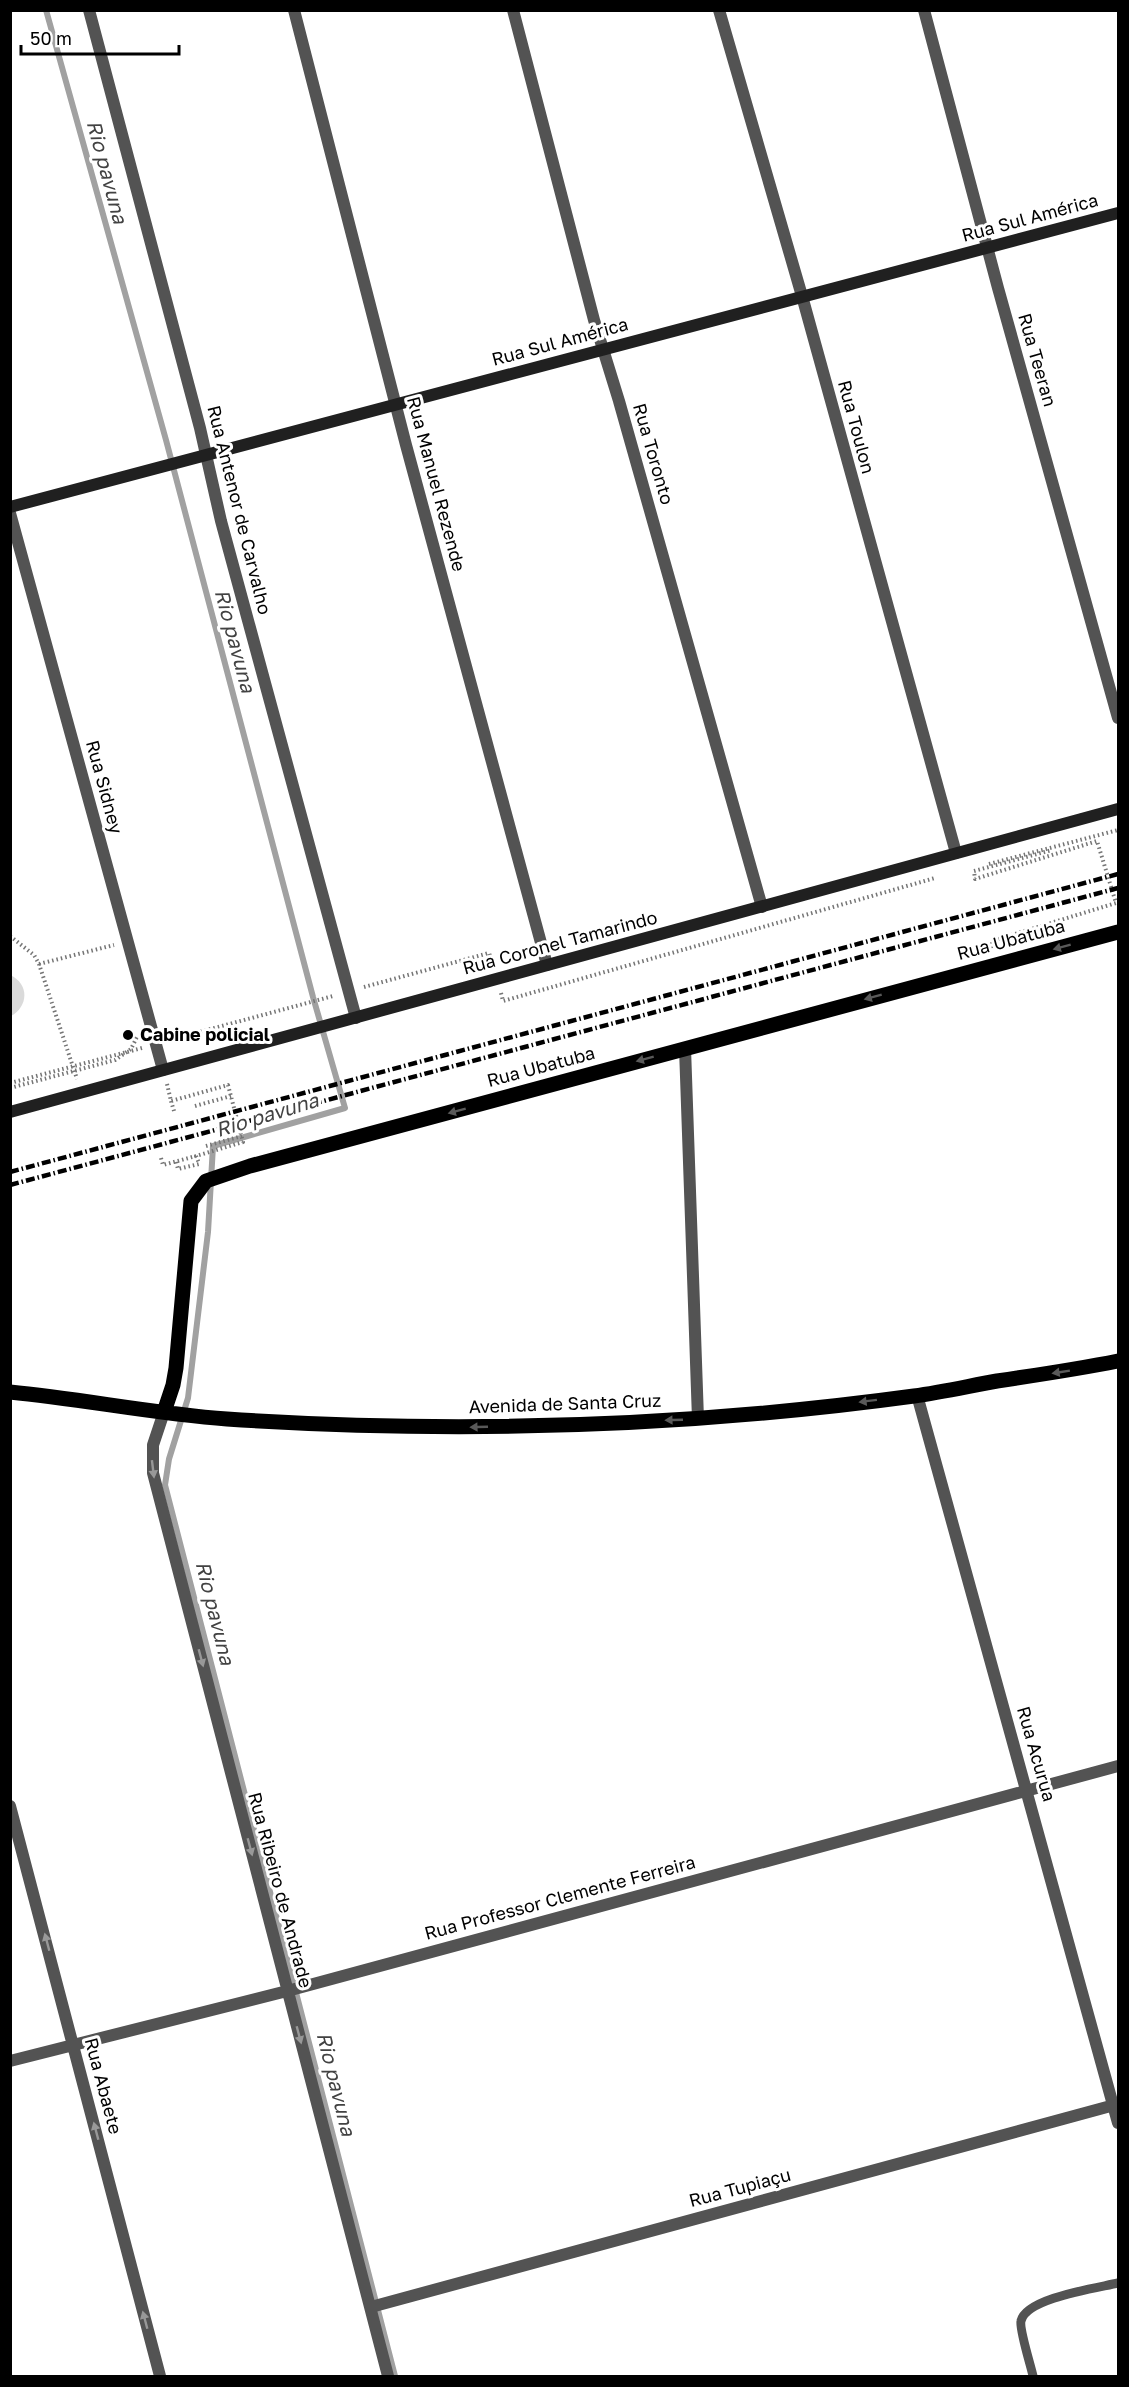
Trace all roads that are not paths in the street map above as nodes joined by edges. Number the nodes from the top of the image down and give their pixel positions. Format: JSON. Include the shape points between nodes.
{"nodes":[{"id":1,"x":90,"y":10,"type":"edge"},
{"id":2,"x":294,"y":10,"type":"edge"},
{"id":3,"x":513,"y":10,"type":"edge"},
{"id":4,"x":719,"y":10,"type":"edge"},
{"id":5,"x":924,"y":10,"type":"edge"},
{"id":6,"x":1119,"y":213,"type":"edge"},
{"id":7,"x":987,"y":247,"type":"junction"},
{"id":8,"x":802,"y":296,"type":"junction"},
{"id":9,"x":604,"y":349,"type":"junction"},
{"id":10,"x":396,"y":404,"type":"junction"},
{"id":11,"x":207,"y":456,"type":"junction"},
{"id":12,"x":10,"y":507,"type":"edge"},
{"id":13,"x":10,"y":513,"type":"edge"},
{"id":14,"x":1119,"y":718,"type":"edge"},
{"id":15,"x":1119,"y":809,"type":"edge"},
{"id":16,"x":956,"y":854,"type":"junction"},
{"id":17,"x":762,"y":907,"type":"junction"},
{"id":18,"x":1119,"y":932,"type":"edge"},
{"id":19,"x":547,"y":965,"type":"junction"},
{"id":20,"x":356,"y":1018,"type":"junction"},
{"id":21,"x":685,"y":1047,"type":"junction"},
{"id":22,"x":163,"y":1070,"type":"junction"},
{"id":23,"x":10,"y":1112,"type":"edge"},
{"id":24,"x":1119,"y":1361,"type":"edge"},
{"id":25,"x":10,"y":1392,"type":"edge"},
{"id":26,"x":917,"y":1395,"type":"junction"},
{"id":27,"x":164,"y":1412,"type":"junction"},
{"id":28,"x":698,"y":1419,"type":"junction"},
{"id":29,"x":1119,"y":1766,"type":"edge"},
{"id":30,"x":1027,"y":1790,"type":"junction"},
{"id":31,"x":10,"y":1806,"type":"edge"},
{"id":32,"x":289,"y":1990,"type":"junction"},
{"id":33,"x":74,"y":2044,"type":"junction"},
{"id":34,"x":10,"y":2061,"type":"edge"},
{"id":35,"x":1116,"y":2104,"type":"edge"},
{"id":36,"x":1119,"y":2123,"type":"edge"},
{"id":37,"x":1119,"y":2283,"type":"edge"},
{"id":38,"x":375,"y":2306,"type":"junction"},
{"id":39,"x":160,"y":2376,"type":"edge"},
{"id":40,"x":388,"y":2376,"type":"edge"},
{"id":41,"x":1033,"y":2376,"type":"edge"}],
"edges":[{"from":1,"to":11,"type":"street","name":"Rua Antenor de Carvalho"},
{"from":2,"to":10,"type":"street","name":"Rua Manuel Rezende"},
{"from":3,"to":9,"type":"street","name":"Rua Toronto"},
{"from":4,"to":8,"type":"street","name":"Rua Toulon"},
{"from":5,"to":7,"type":"street","name":"Rua Teeran"},
{"from":6,"to":7,"type":"main road","name":"Rua Sul América"},
{"from":7,"to":8,"type":"main road","name":"Rua Sul América"},
{"from":7,"to":14,"type":"street","name":"Rua Teeran"},
{"from":8,"to":9,"type":"main road","name":"Rua Sul América"},
{"from":8,"to":16,"type":"street","name":"Rua Toulon"},
{"from":9,"to":10,"type":"main road","name":"Rua Sul América"},
{"from":9,"to":17,"type":"street","name":"Rua Toronto"},
{"from":10,"to":11,"type":"main road","name":"Rua Sul América"},
{"from":10,"to":19,"type":"street","name":"Rua Manuel Rezende"},
{"from":11,"to":12,"type":"main road","name":"Rua Sul América"},
{"from":11,"to":20,"type":"street","name":"Rua Antenor de Carvalho","via":[[224,532]]},
{"from":13,"to":22,"type":"street","name":"Rua Sidney","via":[[122,944]]},
{"from":15,"to":16,"type":"main road","name":"Rua Coronel Tamarindo"},
{"from":16,"to":17,"type":"main road","name":"Rua Coronel Tamarindo"},
{"from":17,"to":19,"type":"main road","name":"Rua Coronel Tamarindo"},
{"from":18,"to":21,"type":"main road","name":"Rua Ubatuba","one_way":true},
{"from":19,"to":20,"type":"main road","name":"Rua Coronel Tamarindo"},
{"from":20,"to":22,"type":"main road","name":"Rua Coronel Tamarindo"},
{"from":21,"to":27,"type":"main road","name":"Rua Ubatuba","one_way":true,"via":[[206,1181],[191,1201],[177,1368]]},
{"from":21,"to":28,"type":"street"},
{"from":22,"to":23,"type":"main road","name":"Rua Coronel Tamarindo"},
{"from":24,"to":26,"type":"main road","name":"Avenida de Santa Cruz","one_way":true},
{"from":25,"to":27,"type":"main road","name":"Avenida de Santa Cruz"},
{"from":26,"to":28,"type":"main road","name":"Avenida de Santa Cruz","one_way":true},
{"from":26,"to":30,"type":"street","name":"Rua Acurua"},
{"from":28,"to":27,"type":"main road","name":"Avenida de Santa Cruz","one_way":true,"via":[[439,1428],[225,1419]]},
{"from":27,"to":32,"type":"street","name":"Rua Ribeiro de Andrade","one_way":true,"via":[[153,1445],[153,1473]]},
{"from":29,"to":30,"type":"street","name":"Rua Professor Clemente Ferreira"},
{"from":30,"to":32,"type":"street","name":"Rua Professor Clemente Ferreira"},
{"from":30,"to":35,"type":"street","name":"Rua Acurua"},
{"from":33,"to":31,"type":"street","name":"Rua Abaete","one_way":true},
{"from":32,"to":33,"type":"street","name":"Rua Professor Clemente Ferreira"},
{"from":32,"to":38,"type":"street","name":"Rua Ribeiro de Andrade","one_way":true},
{"from":33,"to":34,"type":"street","name":"Rua Professor Clemente Ferreira"},
{"from":39,"to":33,"type":"street","name":"Rua Abaete","one_way":true},
{"from":35,"to":36,"type":"street","name":"Rua Acurua"},
{"from":35,"to":38,"type":"street","name":"Rua Tupiaçu"},
{"from":37,"to":41,"type":"lane","via":[[1039,2303],[1026,2311],[1020,2323]]},
{"from":38,"to":40,"type":"street","name":"Rua Ribeiro de Andrade"}]}
